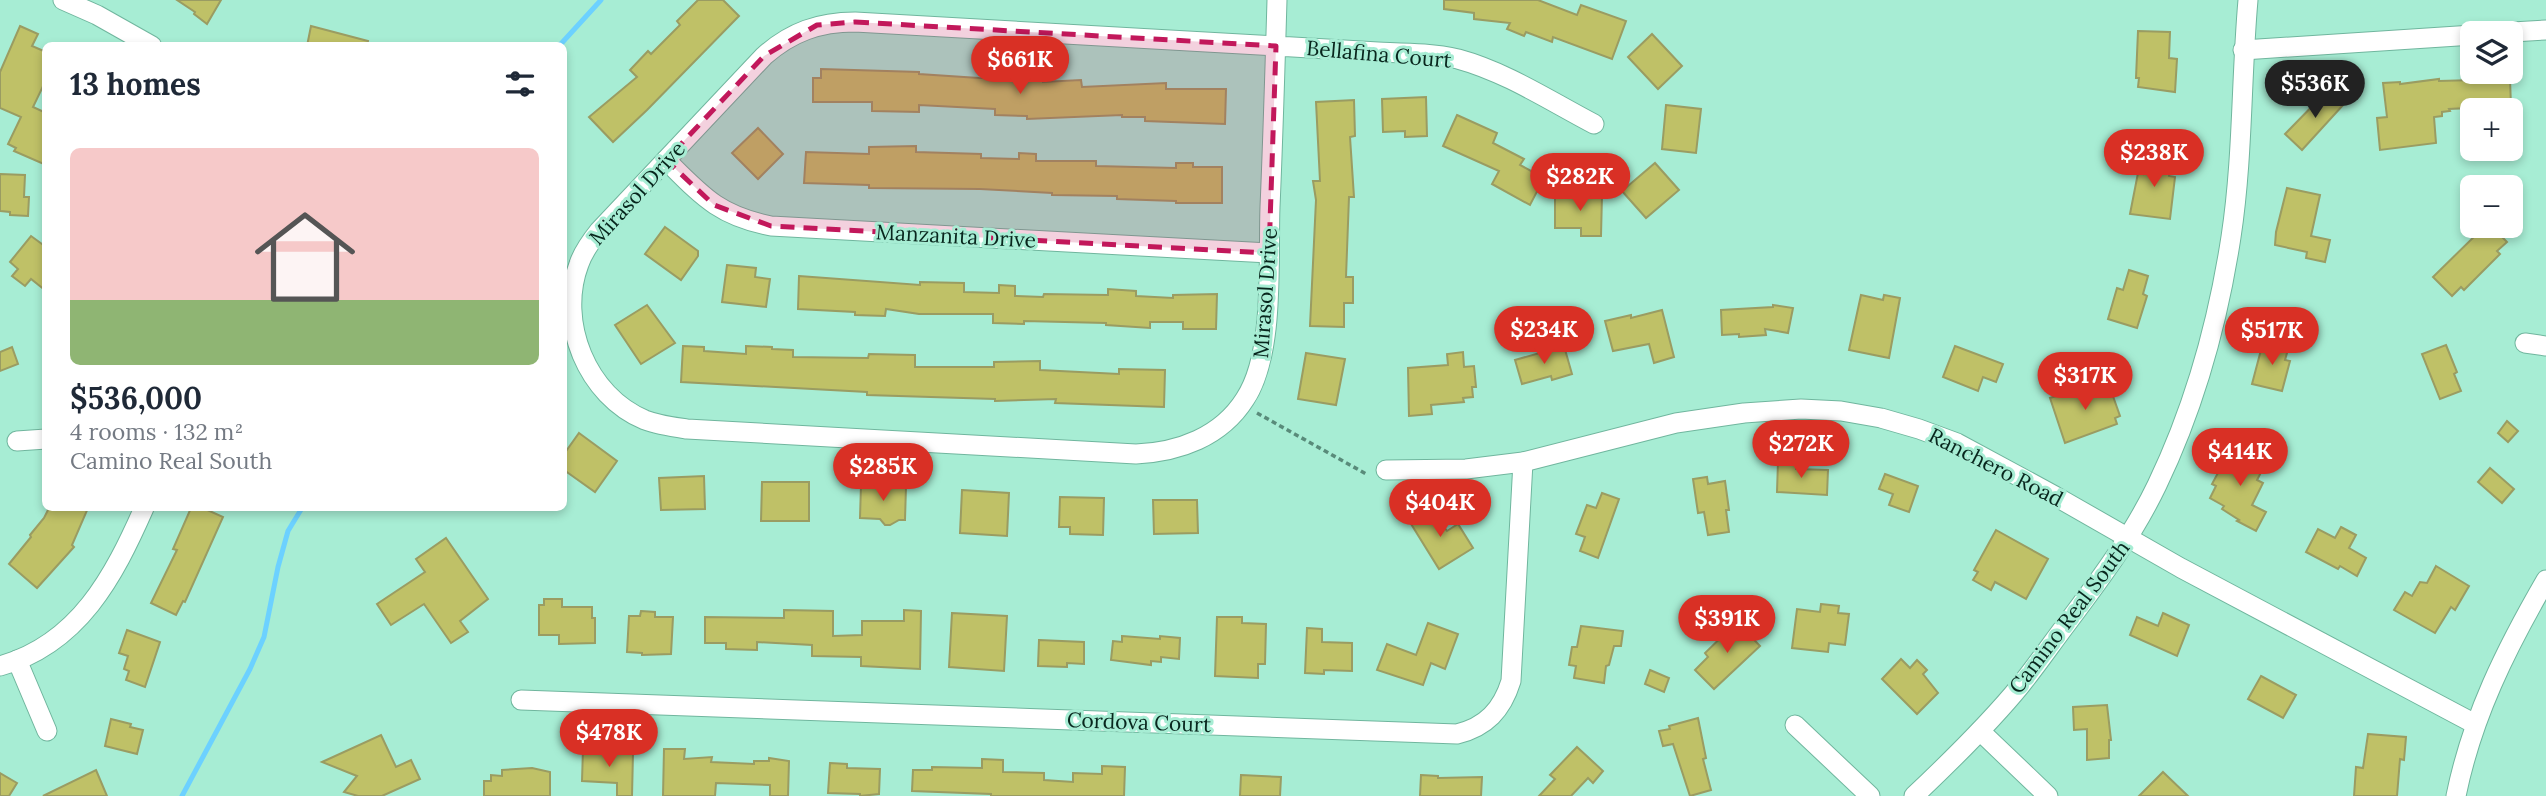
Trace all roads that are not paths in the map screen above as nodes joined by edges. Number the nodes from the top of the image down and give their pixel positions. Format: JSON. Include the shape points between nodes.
{"nodes":[{"id":1,"x":63,"y":0,"type":"edge"},
{"id":2,"x":1277,"y":0,"type":"edge"},
{"id":3,"x":2248,"y":0,"type":"edge"},
{"id":4,"x":2546,"y":30,"type":"edge"},
{"id":5,"x":2523,"y":31,"type":"edge"},
{"id":6,"x":2460,"y":36,"type":"edge"},
{"id":7,"x":145,"y":42,"type":"edge"},
{"id":8,"x":1276,"y":46,"type":"junction"},
{"id":9,"x":2244,"y":50,"type":"junction"},
{"id":10,"x":1594,"y":124,"type":"dead end"},
{"id":11,"x":666,"y":160,"type":"junction"},
{"id":12,"x":1269,"y":253,"type":"junction"},
{"id":13,"x":2525,"y":343,"type":"dead end"},
{"id":14,"x":2546,"y":346,"type":"edge"},
{"id":15,"x":42,"y":439,"type":"edge"},
{"id":16,"x":17,"y":441,"type":"dead end"},
{"id":17,"x":1523,"y":462,"type":"junction"},
{"id":18,"x":1380,"y":475,"type":"road end"},
{"id":19,"x":143,"y":511,"type":"edge"},
{"id":20,"x":2128,"y":538,"type":"junction"},
{"id":21,"x":2546,"y":580,"type":"edge"},
{"id":22,"x":8,"y":663,"type":"edge"},
{"id":23,"x":521,"y":700,"type":"dead end"},
{"id":24,"x":2474,"y":724,"type":"junction"},
{"id":25,"x":1795,"y":725,"type":"dead end"},
{"id":26,"x":47,"y":731,"type":"dead end"},
{"id":27,"x":1980,"y":731,"type":"junction"},
{"id":28,"x":1870,"y":796,"type":"edge"},
{"id":29,"x":1914,"y":796,"type":"edge"},
{"id":30,"x":2048,"y":796,"type":"edge"},
{"id":31,"x":2456,"y":796,"type":"edge"}],
"edges":[{"from":1,"to":7,"type":"street"},
{"from":2,"to":8,"type":"street","name":"Mirasol Drive"},
{"from":3,"to":9,"type":"street","name":"Camino Real South"},
{"from":4,"to":5,"type":"street"},
{"from":6,"to":9,"type":"street"},
{"from":8,"to":10,"type":"street","name":"Bellafina Court","via":[[1457,59],[1499,75]]},
{"from":8,"to":11,"type":"street","name":"Mirasol Drive","via":[[855,22],[817,25],[779,42]]},
{"from":8,"to":12,"type":"street","name":"Mirasol Drive"},
{"from":9,"to":20,"type":"street","name":"Camino Real South","via":[[2238,187],[2218,303],[2179,435]]},
{"from":11,"to":12,"type":"street","name":"Manzanita Drive","via":[[714,205],[741,219],[771,226]]},
{"from":11,"to":12,"type":"street","name":"Mirasol Drive","via":[[588,247],[574,284],[573,316],[579,348],[589,369],[613,400],[645,420],[687,429],[1136,454],[1178,449],[1196,442],[1231,416],[1255,382],[1266,336]]},
{"from":13,"to":14,"type":"street"},
{"from":15,"to":16,"type":"street"},
{"from":17,"to":18,"type":"street","name":"Ranchero Road"},
{"from":17,"to":20,"type":"street","name":"Ranchero Road","via":[[1676,423],[1744,413],[1841,411],[1881,418],[1957,443]]},
{"from":17,"to":23,"type":"street","name":"Cordova Court","via":[[1511,681],[1497,712],[1470,731]]},
{"from":19,"to":22,"type":"street","via":[[111,578],[88,609],[45,645]]},
{"from":20,"to":24,"type":"street","name":"Ranchero Road"},
{"from":20,"to":27,"type":"street","name":"Camino Real South","via":[[2020,686]]},
{"from":21,"to":24,"type":"street","via":[[2516,632]]},
{"from":22,"to":26,"type":"street"},
{"from":24,"to":31,"type":"street"},
{"from":25,"to":28,"type":"street"},
{"from":27,"to":29,"type":"street","name":"Camino Real South"},
{"from":27,"to":30,"type":"street"}]}
